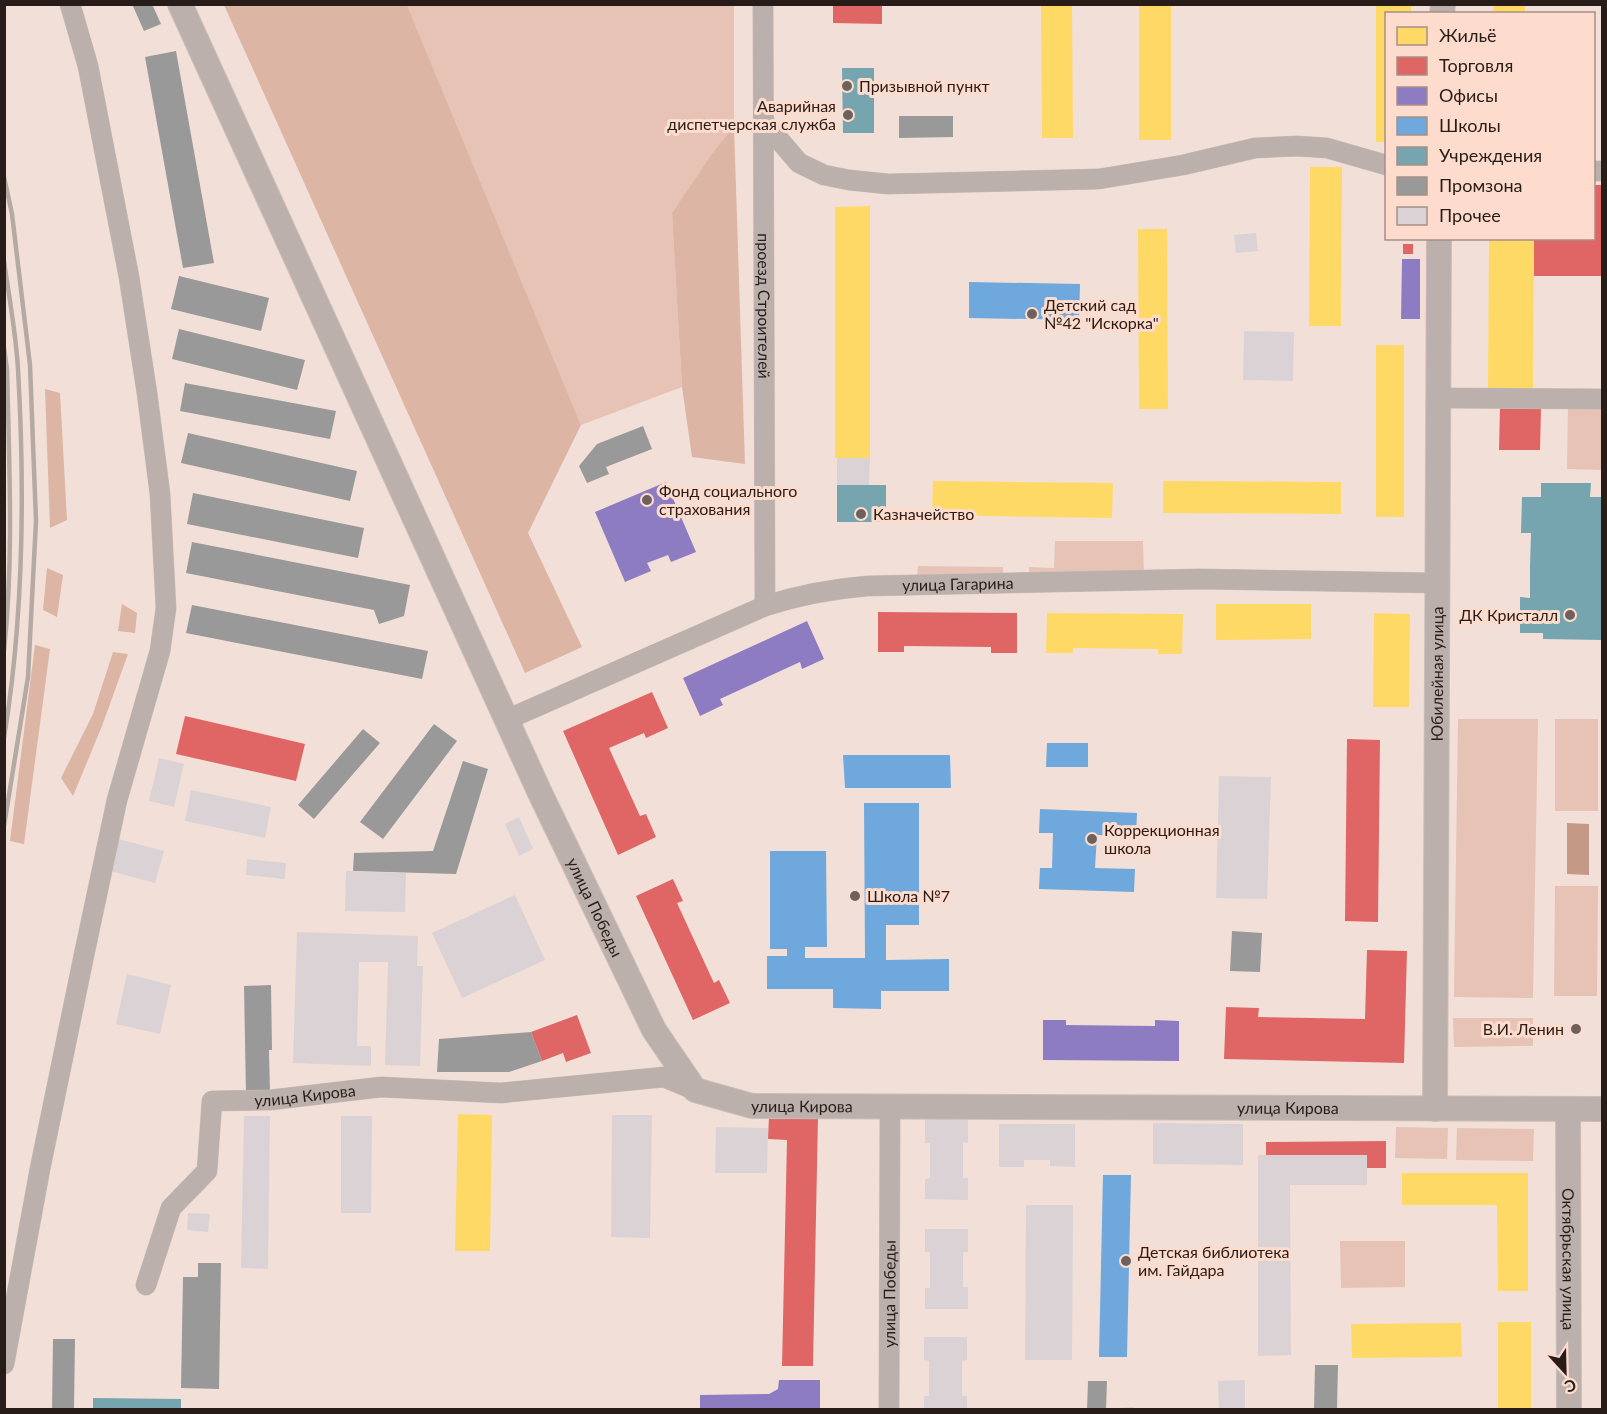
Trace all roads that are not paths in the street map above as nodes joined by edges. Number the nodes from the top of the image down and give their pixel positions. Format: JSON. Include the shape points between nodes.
{"nodes":[{"id":1,"x":70,"y":4,"type":"edge"},
{"id":2,"x":180,"y":4,"type":"edge"},
{"id":3,"x":763,"y":4,"type":"edge"},
{"id":4,"x":764,"y":122,"type":"junction"},
{"id":5,"x":1385,"y":165,"type":"edge"},
{"id":6,"x":1439,"y":240,"type":"edge"},
{"id":7,"x":1439,"y":398,"type":"junction"},
{"id":8,"x":1602,"y":399,"type":"edge"},
{"id":9,"x":1438,"y":583,"type":"junction"},
{"id":10,"x":765,"y":606,"type":"junction"},
{"id":11,"x":506,"y":720,"type":"junction"},
{"id":12,"x":695,"y":1090,"type":"junction"},
{"id":13,"x":890,"y":1107,"type":"junction"},
{"id":14,"x":1435,"y":1109,"type":"junction"},
{"id":15,"x":1568,"y":1109,"type":"junction"},
{"id":16,"x":1602,"y":1110,"type":"edge"},
{"id":17,"x":146,"y":1285,"type":"dead end"},
{"id":18,"x":4,"y":1364,"type":"edge"},
{"id":19,"x":889,"y":1410,"type":"edge"},
{"id":20,"x":1569,"y":1410,"type":"edge"}],
"edges":[{"from":1,"to":18,"type":"street","via":[[88,66],[147,393],[160,494],[166,608],[160,651],[117,800],[40,1169]]},
{"from":2,"to":11,"type":"street","name":"улица Победы"},
{"from":3,"to":4,"type":"street","name":"проезд Строителей"},
{"from":4,"to":5,"type":"street","via":[[800,163],[824,175],[888,184],[1099,179],[1255,148],[1297,146],[1327,148]]},
{"from":4,"to":10,"type":"street","name":"проезд Строителей"},
{"from":6,"to":7,"type":"street","name":"Юбилейная улица"},
{"from":7,"to":8,"type":"street"},
{"from":7,"to":9,"type":"street","name":"Юбилейная улица"},
{"from":9,"to":10,"type":"street","name":"улица Гагарина","via":[[1200,579],[867,585],[798,595]]},
{"from":9,"to":14,"type":"street","name":"Юбилейная улица"},
{"from":10,"to":11,"type":"street","name":"улица Гагарина"},
{"from":11,"to":12,"type":"street","name":"улица Победы","via":[[654,1029]]},
{"from":12,"to":13,"type":"street","name":"улица Кирова","via":[[752,1106]]},
{"from":12,"to":17,"type":"street","name":"улица Кирова","via":[[664,1077],[501,1093],[381,1087],[270,1100],[213,1101],[207,1171],[171,1208]]},
{"from":13,"to":14,"type":"street","name":"улица Кирова"},
{"from":13,"to":19,"type":"street","name":"улица Победы"},
{"from":14,"to":15,"type":"street","name":"улица Кирова"},
{"from":15,"to":16,"type":"street","name":"улица Кирова"},
{"from":15,"to":20,"type":"street","name":"Октябрьская улица"}]}
